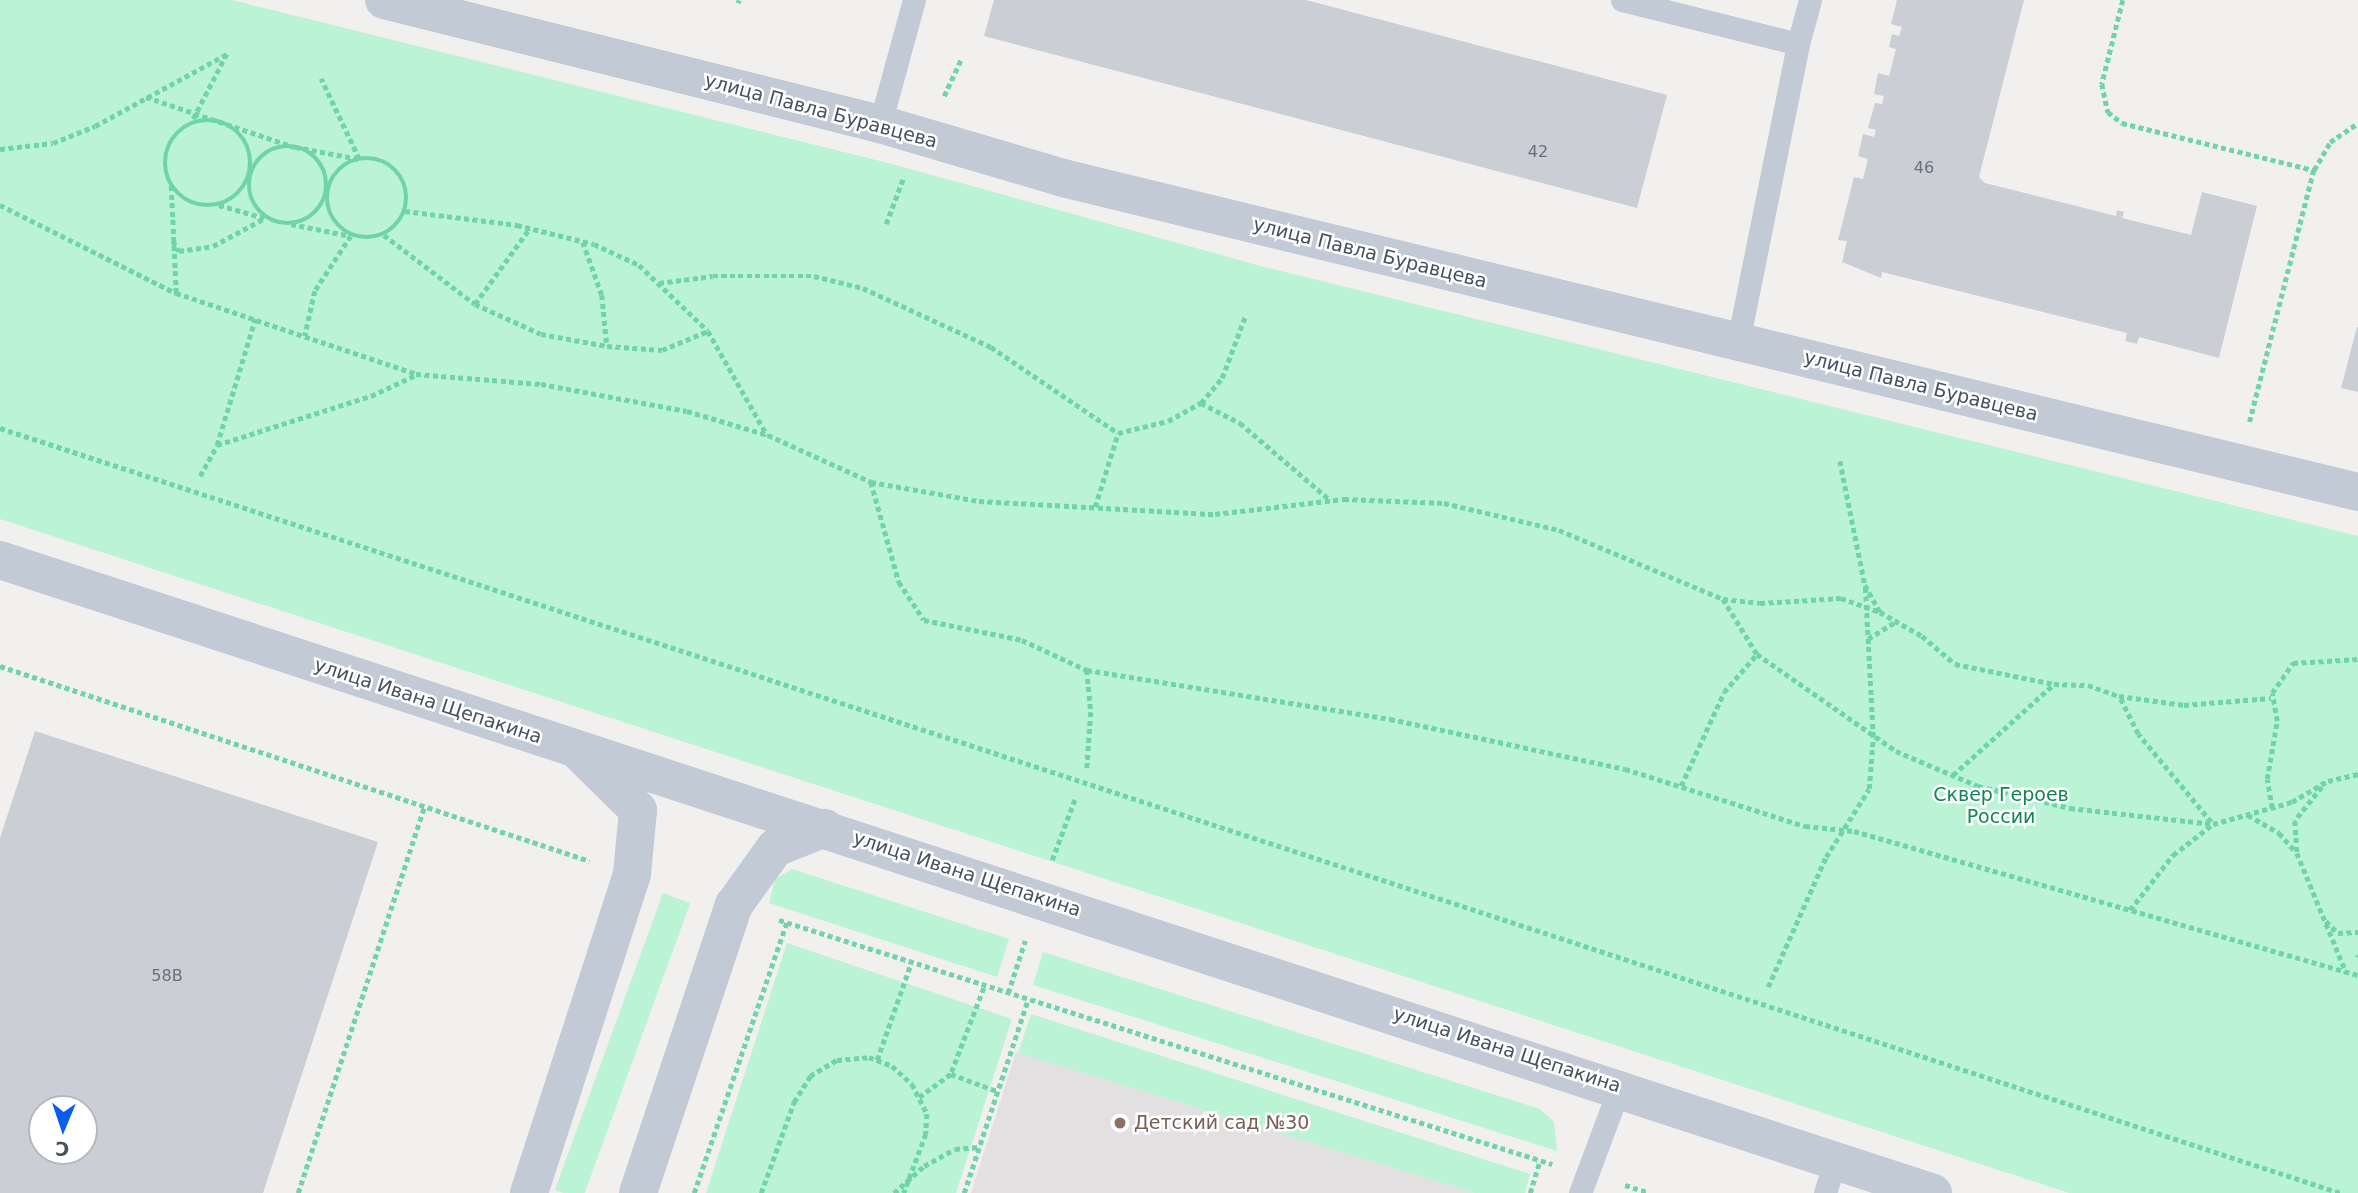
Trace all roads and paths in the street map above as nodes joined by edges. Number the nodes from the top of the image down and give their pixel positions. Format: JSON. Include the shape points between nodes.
{"nodes":[{"id":1,"x":384,"y":0,"type":"edge"},
{"id":2,"x":914,"y":0,"type":"edge"},
{"id":3,"x":1622,"y":0,"type":"edge"},
{"id":4,"x":1810,"y":0,"type":"edge"},
{"id":5,"x":2123,"y":0,"type":"edge"},
{"id":6,"x":1798,"y":44,"type":"junction"},
{"id":7,"x":961,"y":60,"type":"dead end"},
{"id":8,"x":321,"y":79,"type":"dead end"},
{"id":9,"x":146,"y":97,"type":"junction"},
{"id":10,"x":942,"y":100,"type":"dead end"},
{"id":11,"x":197,"y":112,"type":"junction"},
{"id":12,"x":192,"y":122,"type":"junction"},
{"id":13,"x":2358,"y":122,"type":"edge"},
{"id":14,"x":880,"y":124,"type":"junction"},
{"id":15,"x":295,"y":147,"type":"junction"},
{"id":16,"x":0,"y":149,"type":"edge"},
{"id":17,"x":359,"y":159,"type":"junction"},
{"id":18,"x":2314,"y":170,"type":"junction"},
{"id":19,"x":906,"y":172,"type":"dead end"},
{"id":20,"x":250,"y":176,"type":"junction"},
{"id":21,"x":171,"y":185,"type":"junction"},
{"id":22,"x":327,"y":189,"type":"junction"},
{"id":23,"x":0,"y":205,"type":"edge"},
{"id":24,"x":219,"y":205,"type":"junction"},
{"id":25,"x":405,"y":211,"type":"junction"},
{"id":26,"x":265,"y":218,"type":"junction"},
{"id":27,"x":286,"y":223,"type":"junction"},
{"id":28,"x":886,"y":224,"type":"dead end"},
{"id":29,"x":529,"y":229,"type":"junction"},
{"id":30,"x":384,"y":235,"type":"junction"},
{"id":31,"x":351,"y":236,"type":"junction"},
{"id":32,"x":173,"y":241,"type":"junction"},
{"id":33,"x":582,"y":241,"type":"junction"},
{"id":34,"x":659,"y":283,"type":"junction"},
{"id":35,"x":177,"y":293,"type":"junction"},
{"id":36,"x":475,"y":304,"type":"junction"},
{"id":37,"x":1246,"y":314,"type":"dead end"},
{"id":38,"x":255,"y":319,"type":"junction"},
{"id":39,"x":708,"y":331,"type":"junction"},
{"id":40,"x":305,"y":335,"type":"junction"},
{"id":41,"x":1738,"y":342,"type":"junction"},
{"id":42,"x":607,"y":346,"type":"junction"},
{"id":43,"x":416,"y":374,"type":"junction"},
{"id":44,"x":1201,"y":403,"type":"junction"},
{"id":45,"x":0,"y":428,"type":"edge"},
{"id":46,"x":1118,"y":433,"type":"junction"},
{"id":47,"x":768,"y":435,"type":"junction"},
{"id":48,"x":217,"y":445,"type":"junction"},
{"id":49,"x":1840,"y":461,"type":"dead end"},
{"id":50,"x":2239,"y":463,"type":"junction"},
{"id":51,"x":200,"y":476,"type":"dead end"},
{"id":52,"x":871,"y":482,"type":"junction"},
{"id":53,"x":2358,"y":492,"type":"edge"},
{"id":54,"x":1330,"y":500,"type":"junction"},
{"id":55,"x":1095,"y":507,"type":"junction"},
{"id":56,"x":0,"y":560,"type":"edge"},
{"id":57,"x":1865,"y":585,"type":"junction"},
{"id":58,"x":1724,"y":599,"type":"junction"},
{"id":59,"x":1866,"y":607,"type":"junction"},
{"id":60,"x":1880,"y":612,"type":"junction"},
{"id":61,"x":1897,"y":621,"type":"junction"},
{"id":62,"x":1868,"y":639,"type":"junction"},
{"id":63,"x":1757,"y":654,"type":"junction"},
{"id":64,"x":2358,"y":659,"type":"edge"},
{"id":65,"x":0,"y":666,"type":"edge"},
{"id":66,"x":1087,"y":670,"type":"junction"},
{"id":67,"x":2054,"y":684,"type":"junction"},
{"id":68,"x":2119,"y":696,"type":"junction"},
{"id":69,"x":2271,"y":698,"type":"junction"},
{"id":70,"x":1873,"y":737,"type":"junction"},
{"id":71,"x":576,"y":749,"type":"junction"},
{"id":72,"x":1087,"y":768,"type":"dead end"},
{"id":73,"x":2358,"y":774,"type":"edge"},
{"id":74,"x":1953,"y":775,"type":"junction"},
{"id":75,"x":2329,"y":780,"type":"junction"},
{"id":76,"x":1681,"y":786,"type":"junction"},
{"id":77,"x":1076,"y":796,"type":"dead end"},
{"id":78,"x":424,"y":808,"type":"junction"},
{"id":79,"x":2272,"y":808,"type":"junction"},
{"id":80,"x":1069,"y":813,"type":"dead end"},
{"id":81,"x":2248,"y":815,"type":"junction"},
{"id":82,"x":2213,"y":824,"type":"junction"},
{"id":83,"x":825,"y":828,"type":"junction"},
{"id":84,"x":1844,"y":829,"type":"junction"},
{"id":85,"x":2297,"y":853,"type":"junction"},
{"id":86,"x":632,"y":874,"type":"junction"},
{"id":87,"x":734,"y":905,"type":"junction"},
{"id":88,"x":2130,"y":910,"type":"junction"},
{"id":89,"x":2323,"y":918,"type":"junction"},
{"id":90,"x":787,"y":922,"type":"junction"},
{"id":91,"x":2358,"y":932,"type":"edge"},
{"id":92,"x":911,"y":963,"type":"junction"},
{"id":93,"x":2346,"y":972,"type":"junction"},
{"id":94,"x":2358,"y":975,"type":"edge"},
{"id":95,"x":1768,"y":987,"type":"dead end"},
{"id":96,"x":984,"y":988,"type":"junction"},
{"id":97,"x":1028,"y":999,"type":"junction"},
{"id":98,"x":877,"y":1060,"type":"junction"},
{"id":99,"x":951,"y":1074,"type":"junction"},
{"id":100,"x":1620,"y":1086,"type":"junction"},
{"id":101,"x":997,"y":1091,"type":"junction"},
{"id":102,"x":919,"y":1097,"type":"junction"},
{"id":103,"x":979,"y":1147,"type":"junction"},
{"id":104,"x":1540,"y":1160,"type":"junction"},
{"id":105,"x":1830,"y":1177,"type":"edge"},
{"id":106,"x":909,"y":1180,"type":"junction"},
{"id":107,"x":1583,"y":1184,"type":"edge"},
{"id":108,"x":1625,"y":1185,"type":"junction"},
{"id":109,"x":298,"y":1193,"type":"edge"},
{"id":110,"x":528,"y":1193,"type":"edge"},
{"id":111,"x":638,"y":1193,"type":"edge"},
{"id":112,"x":694,"y":1193,"type":"edge"},
{"id":113,"x":761,"y":1193,"type":"edge"},
{"id":114,"x":894,"y":1193,"type":"edge"},
{"id":115,"x":904,"y":1193,"type":"edge"},
{"id":116,"x":964,"y":1193,"type":"edge"},
{"id":117,"x":1530,"y":1193,"type":"edge"},
{"id":118,"x":1622,"y":1193,"type":"edge"},
{"id":119,"x":1649,"y":1193,"type":"edge"},
{"id":120,"x":1933,"y":1193,"type":"edge"},
{"id":121,"x":2340,"y":1193,"type":"edge"}],
"edges":[{"from":1,"to":14,"type":"street","name":"улица Павла Буравцева"},
{"from":2,"to":14,"type":"lane"},
{"from":3,"to":6,"type":"lane"},
{"from":4,"to":6,"type":"lane"},
{"from":5,"to":18,"type":"path","via":[[2102,84],[2108,112],[2122,123]]},
{"from":6,"to":41,"type":"lane"},
{"from":7,"to":10,"type":"path"},
{"from":8,"to":17,"type":"path"},
{"from":9,"to":11,"type":"path"},
{"from":9,"to":11,"type":"path","via":[[227,54]]},
{"from":9,"to":16,"type":"path","via":[[53,143]]},
{"from":11,"to":12,"type":"path"},
{"from":11,"to":15,"type":"path"},
{"from":12,"to":20,"type":"path","via":[[211,118],[244,138],[252,156]]},
{"from":12,"to":21,"type":"path","via":[[176,133],[166,150]]},
{"from":13,"to":18,"type":"path","via":[[2330,142]]},
{"from":14,"to":41,"type":"street","name":"улица Павла Буравцева","via":[[1063,178]]},
{"from":15,"to":17,"type":"path"},
{"from":15,"to":20,"type":"path","via":[[275,148],[259,158]]},
{"from":15,"to":22,"type":"path","via":[[313,155],[324,170]]},
{"from":17,"to":22,"type":"path","via":[[344,164]]},
{"from":17,"to":25,"type":"path","via":[[376,159],[396,172],[407,194]]},
{"from":18,"to":50,"type":"path"},
{"from":19,"to":28,"type":"path"},
{"from":20,"to":24,"type":"path","via":[[233,199]]},
{"from":20,"to":26,"type":"path","via":[[250,193]]},
{"from":21,"to":24,"type":"path","via":[[190,202]]},
{"from":21,"to":32,"type":"path"},
{"from":22,"to":27,"type":"path","via":[[314,215]]},
{"from":22,"to":31,"type":"path","via":[[331,217]]},
{"from":23,"to":35,"type":"path"},
{"from":24,"to":26,"type":"path"},
{"from":25,"to":29,"type":"path"},
{"from":25,"to":30,"type":"path"},
{"from":26,"to":27,"type":"path"},
{"from":26,"to":32,"type":"path","via":[[213,246],[179,251]]},
{"from":27,"to":31,"type":"path"},
{"from":29,"to":33,"type":"path"},
{"from":29,"to":36,"type":"path"},
{"from":30,"to":31,"type":"path"},
{"from":30,"to":36,"type":"path"},
{"from":31,"to":40,"type":"path","via":[[315,291]]},
{"from":32,"to":35,"type":"path"},
{"from":33,"to":34,"type":"path","via":[[639,265]]},
{"from":33,"to":42,"type":"path","via":[[602,295]]},
{"from":34,"to":39,"type":"path"},
{"from":34,"to":46,"type":"path","via":[[713,276],[814,276],[863,288],[992,347]]},
{"from":35,"to":38,"type":"path"},
{"from":36,"to":42,"type":"path","via":[[541,334]]},
{"from":37,"to":44,"type":"path","via":[[1222,378]]},
{"from":38,"to":40,"type":"path"},
{"from":38,"to":48,"type":"path"},
{"from":39,"to":42,"type":"path","via":[[662,351]]},
{"from":39,"to":47,"type":"path"},
{"from":40,"to":43,"type":"path"},
{"from":41,"to":50,"type":"street","name":"улица Павла Буравцева"},
{"from":43,"to":47,"type":"path","via":[[554,387],[687,411]]},
{"from":43,"to":48,"type":"path","via":[[371,396]]},
{"from":44,"to":46,"type":"path","via":[[1168,421]]},
{"from":44,"to":54,"type":"path","via":[[1240,423]]},
{"from":45,"to":121,"type":"path"},
{"from":46,"to":55,"type":"path"},
{"from":47,"to":52,"type":"path"},
{"from":48,"to":51,"type":"path"},
{"from":49,"to":57,"type":"path"},
{"from":50,"to":53,"type":"street","name":"улица Павла Буравцева"},
{"from":52,"to":55,"type":"path","via":[[979,501]]},
{"from":52,"to":66,"type":"path","via":[[898,582],[924,621],[1022,640]]},
{"from":54,"to":55,"type":"path","via":[[1214,514]]},
{"from":54,"to":58,"type":"path","via":[[1432,502],[1507,514],[1607,548]]},
{"from":56,"to":71,"type":"street","name":"улица Ивана Щепакина"},
{"from":57,"to":59,"type":"path"},
{"from":57,"to":60,"type":"path"},
{"from":58,"to":59,"type":"path","via":[[1760,603],[1841,598]]},
{"from":58,"to":63,"type":"path"},
{"from":59,"to":60,"type":"path"},
{"from":59,"to":62,"type":"path"},
{"from":60,"to":61,"type":"path"},
{"from":61,"to":62,"type":"path"},
{"from":61,"to":67,"type":"path","via":[[1955,664]]},
{"from":62,"to":70,"type":"path"},
{"from":63,"to":70,"type":"path"},
{"from":63,"to":76,"type":"path","via":[[1724,692]]},
{"from":64,"to":69,"type":"path","via":[[2292,663]]},
{"from":65,"to":78,"type":"path"},
{"from":66,"to":72,"type":"path"},
{"from":66,"to":76,"type":"path","via":[[1390,719]]},
{"from":67,"to":68,"type":"path","via":[[2088,685]]},
{"from":67,"to":74,"type":"path"},
{"from":68,"to":69,"type":"path","via":[[2184,705]]},
{"from":68,"to":82,"type":"path","via":[[2138,734]]},
{"from":69,"to":79,"type":"path","via":[[2277,721],[2267,779]]},
{"from":70,"to":74,"type":"path"},
{"from":70,"to":84,"type":"path","via":[[1869,789]]},
{"from":71,"to":83,"type":"street","name":"улица Ивана Щепакина"},
{"from":71,"to":86,"type":"street","via":[[638,810]]},
{"from":73,"to":75,"type":"path"},
{"from":74,"to":82,"type":"path","via":[[2070,808]]},
{"from":75,"to":79,"type":"path"},
{"from":75,"to":85,"type":"path","via":[[2295,821]]},
{"from":76,"to":84,"type":"path","via":[[1805,826]]},
{"from":77,"to":80,"type":"path"},
{"from":78,"to":86,"type":"path"},
{"from":78,"to":109,"type":"path"},
{"from":79,"to":81,"type":"path"},
{"from":81,"to":82,"type":"path"},
{"from":81,"to":85,"type":"path","via":[[2279,833]]},
{"from":82,"to":88,"type":"path","via":[[2174,855]]},
{"from":83,"to":87,"type":"street","via":[[775,848]]},
{"from":83,"to":100,"type":"street","name":"улица Ивана Щепакина"},
{"from":84,"to":88,"type":"path"},
{"from":84,"to":95,"type":"path"},
{"from":85,"to":89,"type":"path"},
{"from":86,"to":110,"type":"street"},
{"from":87,"to":90,"type":"path"},
{"from":87,"to":111,"type":"street"},
{"from":88,"to":93,"type":"path"},
{"from":89,"to":91,"type":"path","via":[[2338,933]]},
{"from":89,"to":93,"type":"path"},
{"from":90,"to":92,"type":"path"},
{"from":90,"to":112,"type":"path"},
{"from":92,"to":96,"type":"path"},
{"from":92,"to":98,"type":"path"},
{"from":93,"to":94,"type":"path"},
{"from":96,"to":97,"type":"path"},
{"from":96,"to":99,"type":"path"},
{"from":97,"to":101,"type":"path"},
{"from":97,"to":104,"type":"path"},
{"from":98,"to":102,"type":"path","via":[[892,1066]]},
{"from":98,"to":113,"type":"path","via":[[837,1060],[810,1076],[794,1102]]},
{"from":99,"to":101,"type":"path"},
{"from":99,"to":102,"type":"path"},
{"from":100,"to":105,"type":"street","name":"улица Ивана Щепакина"},
{"from":100,"to":107,"type":"lane"},
{"from":101,"to":103,"type":"path"},
{"from":102,"to":106,"type":"path","via":[[927,1114],[926,1134]]},
{"from":103,"to":106,"type":"path","via":[[955,1149]]},
{"from":103,"to":116,"type":"path"},
{"from":104,"to":107,"type":"path"},
{"from":104,"to":117,"type":"path"},
{"from":105,"to":120,"type":"street","name":"улица Ивана Щепакина"},
{"from":106,"to":114,"type":"path"},
{"from":106,"to":115,"type":"path"},
{"from":107,"to":108,"type":"path"},
{"from":108,"to":118,"type":"path"},
{"from":108,"to":119,"type":"path"}]}
